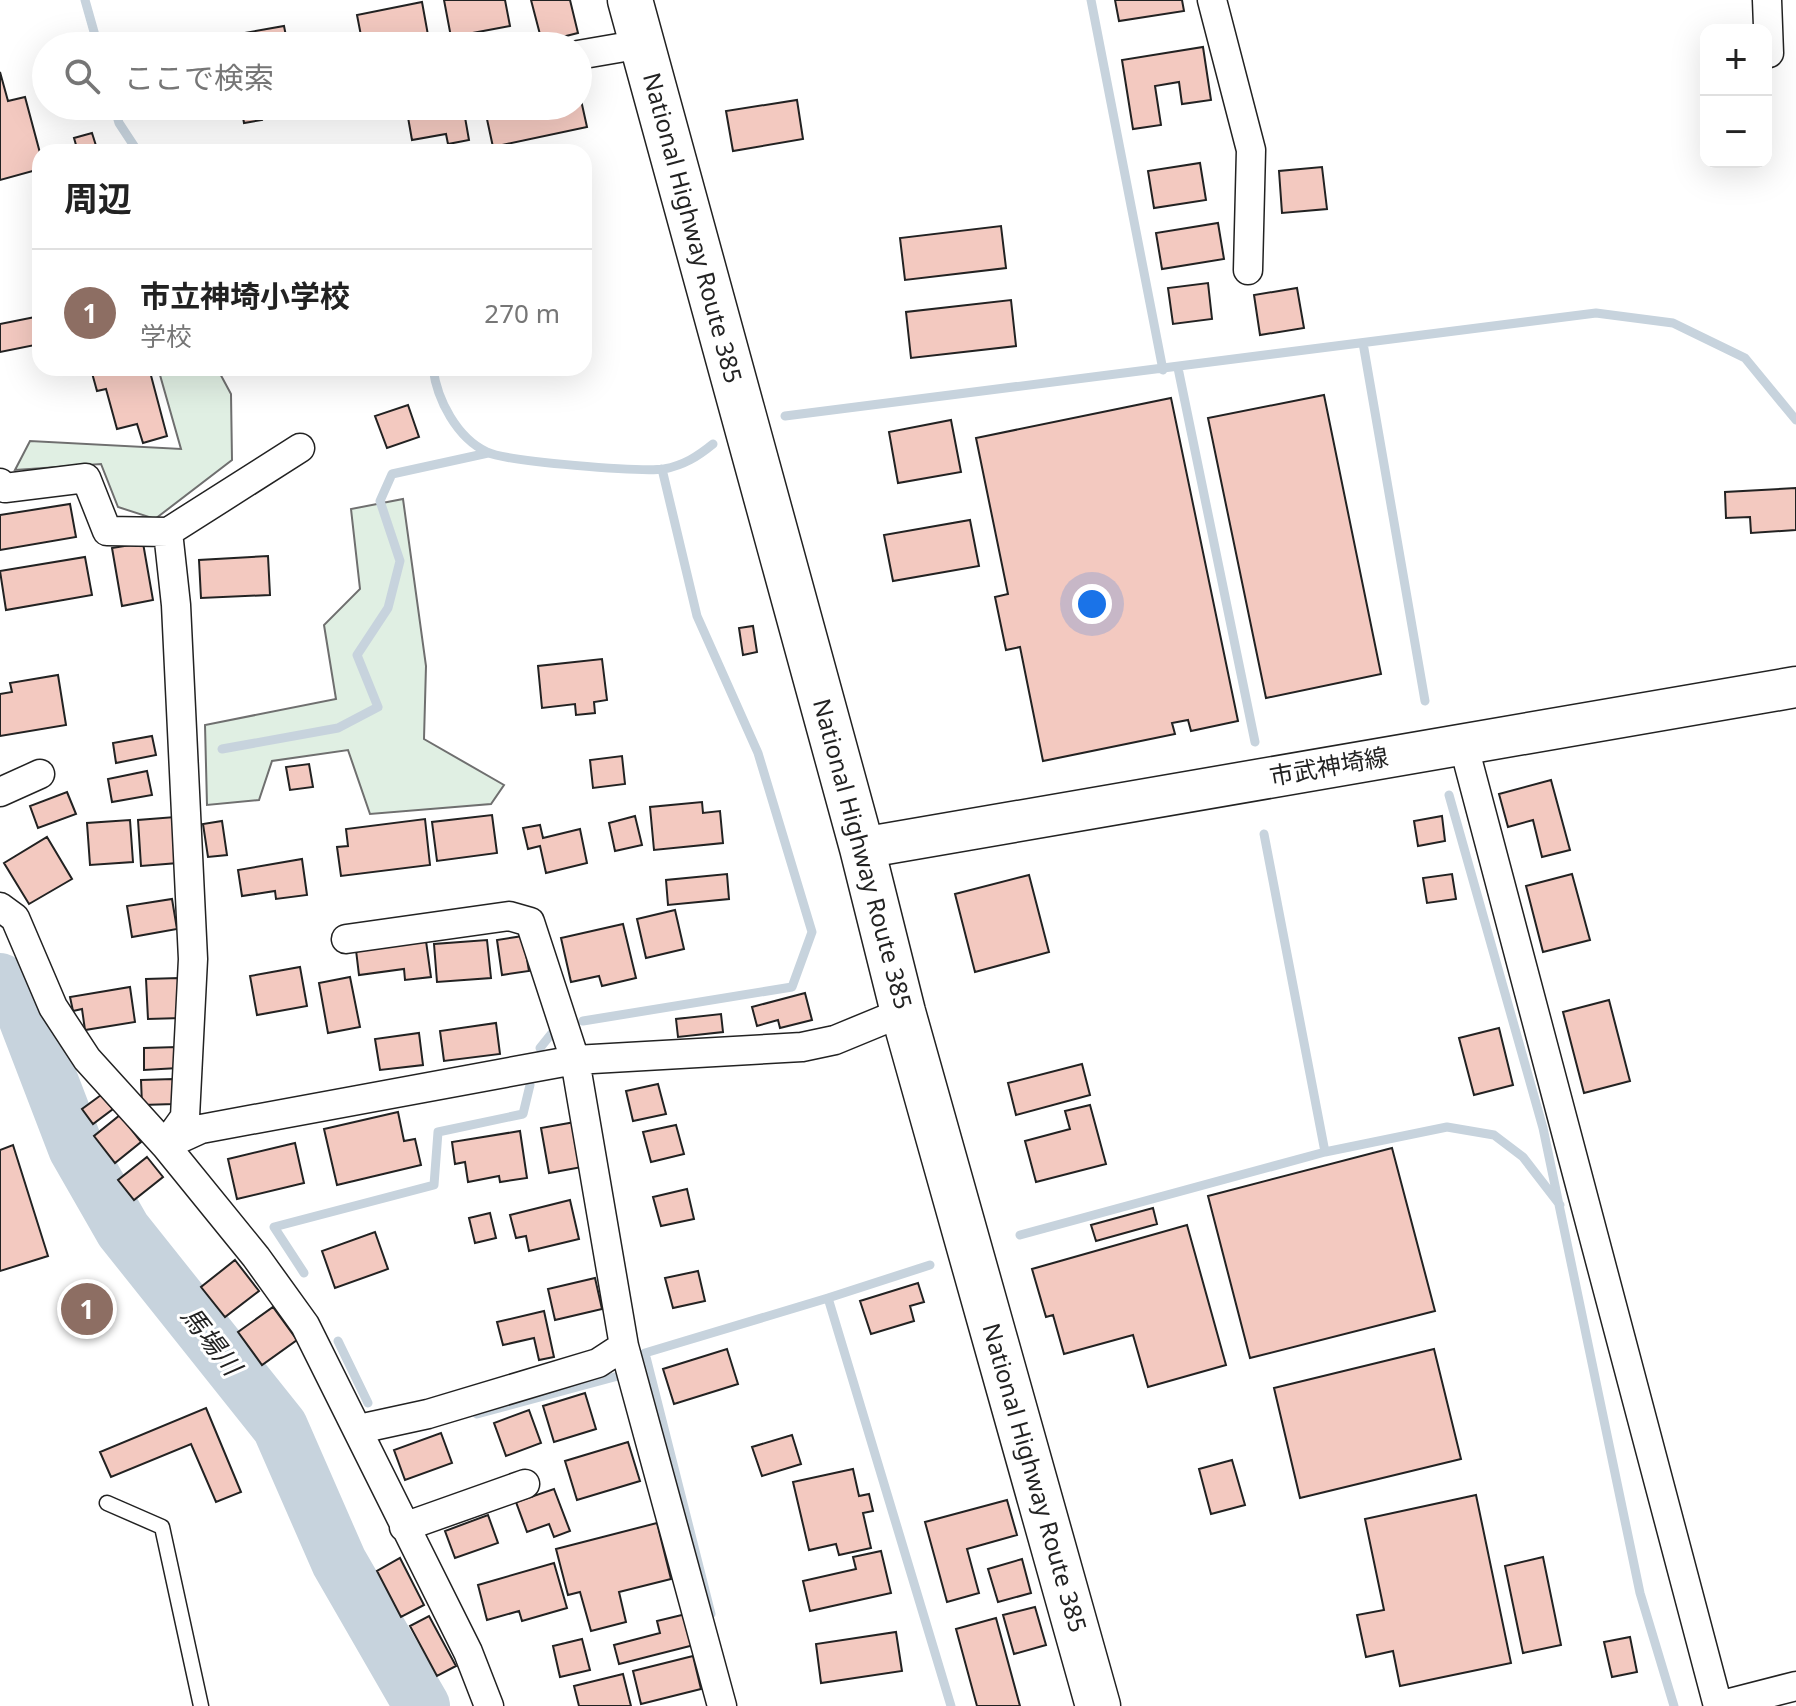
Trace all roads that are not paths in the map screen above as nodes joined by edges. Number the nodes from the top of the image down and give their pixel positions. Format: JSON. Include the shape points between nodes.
{"nodes":[{"id":1,"x":630,"y":0,"type":"edge"},
{"id":2,"x":1212,"y":0,"type":"edge"},
{"id":3,"x":1767,"y":0,"type":"edge"},
{"id":4,"x":1768,"y":24,"type":"edge"},
{"id":5,"x":642,"y":44,"type":"junction"},
{"id":6,"x":592,"y":53,"type":"edge"},
{"id":7,"x":1248,"y":270,"type":"dead end"},
{"id":8,"x":300,"y":448,"type":"dead end"},
{"id":9,"x":0,"y":483,"type":"edge"},
{"id":10,"x":168,"y":532,"type":"junction"},
{"id":11,"x":1796,"y":687,"type":"edge"},
{"id":12,"x":1463,"y":743,"type":"junction"},
{"id":13,"x":40,"y":774,"type":"dead end"},
{"id":14,"x":0,"y":792,"type":"edge"},
{"id":15,"x":862,"y":848,"type":"junction"},
{"id":16,"x":0,"y":907,"type":"edge"},
{"id":17,"x":346,"y":939,"type":"dead end"},
{"id":18,"x":903,"y":1012,"type":"junction"},
{"id":19,"x":575,"y":1060,"type":"junction"},
{"id":20,"x":165,"y":1145,"type":"junction"},
{"id":21,"x":624,"y":1346,"type":"junction"},
{"id":22,"x":359,"y":1429,"type":"junction"},
{"id":23,"x":525,"y":1484,"type":"dead end"},
{"id":24,"x":107,"y":1503,"type":"dead end"},
{"id":25,"x":404,"y":1527,"type":"junction"},
{"id":26,"x":1796,"y":1686,"type":"edge"},
{"id":27,"x":201,"y":1706,"type":"edge"},
{"id":28,"x":489,"y":1706,"type":"edge"},
{"id":29,"x":722,"y":1706,"type":"edge"},
{"id":30,"x":1098,"y":1706,"type":"edge"},
{"id":31,"x":1718,"y":1706,"type":"edge"}],
"edges":[{"from":1,"to":5,"type":"highway","name":"National Highway Route 385"},
{"from":2,"to":7,"type":"street","via":[[1251,150]]},
{"from":3,"to":4,"type":"street"},
{"from":5,"to":6,"type":"street"},
{"from":5,"to":15,"type":"highway","name":"National Highway Route 385"},
{"from":8,"to":10,"type":"street"},
{"from":9,"to":10,"type":"street","via":[[5,488],[86,478],[107,531]]},
{"from":10,"to":20,"type":"street","via":[[180,665],[193,959],[185,1117]]},
{"from":11,"to":12,"type":"main road","name":"市武神埼線"},
{"from":12,"to":15,"type":"main road","name":"市武神埼線"},
{"from":12,"to":31,"type":"street"},
{"from":13,"to":14,"type":"street"},
{"from":15,"to":18,"type":"highway","name":"National Highway Route 385"},
{"from":16,"to":20,"type":"street","via":[[15,918],[53,1007],[87,1059]]},
{"from":17,"to":19,"type":"street","via":[[509,916],[530,922]]},
{"from":18,"to":19,"type":"street","via":[[835,1040],[802,1047]]},
{"from":18,"to":30,"type":"highway","name":"National Highway Route 385"},
{"from":19,"to":20,"type":"street","via":[[201,1129]]},
{"from":19,"to":21,"type":"street"},
{"from":20,"to":22,"type":"street","via":[[305,1325]]},
{"from":21,"to":22,"type":"street","via":[[598,1363]]},
{"from":21,"to":29,"type":"street"},
{"from":22,"to":25,"type":"street"},
{"from":23,"to":25,"type":"street"},
{"from":24,"to":27,"type":"lane","via":[[162,1527]]},
{"from":25,"to":28,"type":"street","via":[[468,1652]]},
{"from":26,"to":31,"type":"street"}]}
